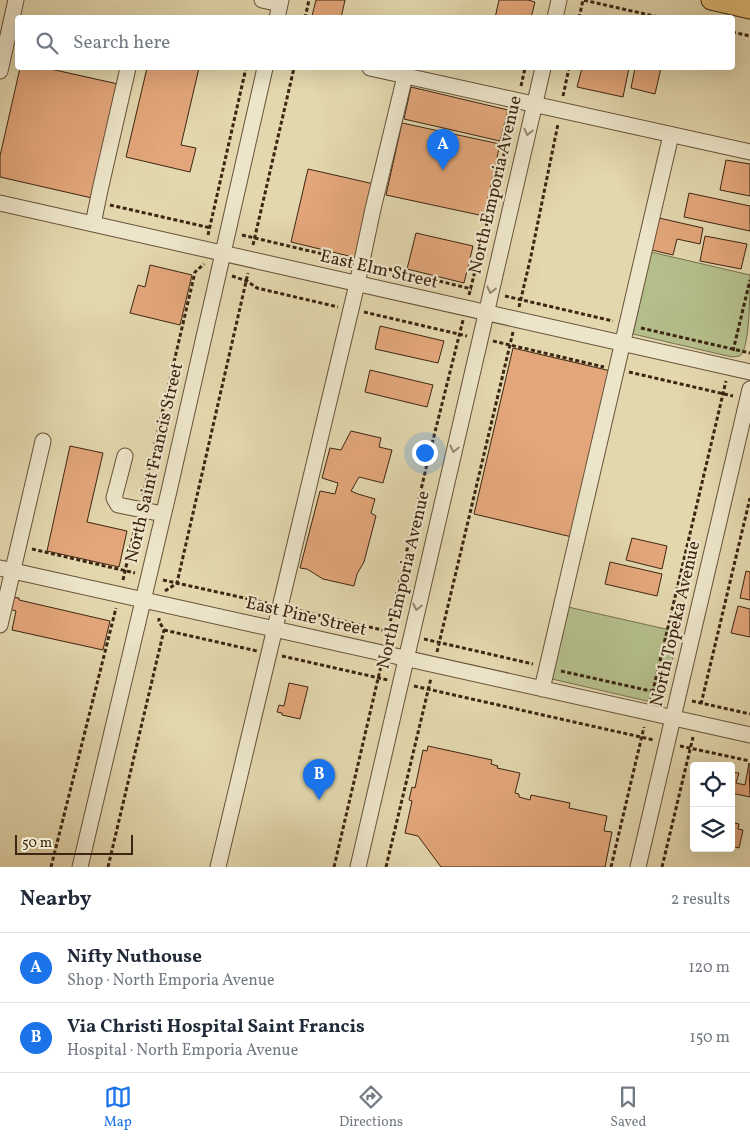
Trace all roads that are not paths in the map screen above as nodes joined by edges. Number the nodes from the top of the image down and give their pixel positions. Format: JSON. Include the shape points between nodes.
{"nodes":[{"id":1,"x":16,"y":0,"type":"edge"},
{"id":2,"x":262,"y":0,"type":"edge"},
{"id":3,"x":559,"y":0,"type":"edge"},
{"id":4,"x":711,"y":0,"type":"edge"},
{"id":5,"x":279,"y":7,"type":"edge"},
{"id":6,"x":750,"y":9,"type":"edge"},
{"id":7,"x":555,"y":15,"type":"edge"},
{"id":8,"x":128,"y":70,"type":"edge"},
{"id":9,"x":266,"y":70,"type":"edge"},
{"id":10,"x":379,"y":70,"type":"edge"},
{"id":11,"x":542,"y":70,"type":"edge"},
{"id":12,"x":0,"y":71,"type":"edge"},
{"id":13,"x":405,"y":76,"type":"junction"},
{"id":14,"x":534,"y":104,"type":"junction"},
{"id":15,"x":672,"y":135,"type":"junction"},
{"id":16,"x":750,"y":152,"type":"edge"},
{"id":17,"x":0,"y":203,"type":"edge"},
{"id":18,"x":93,"y":224,"type":"junction"},
{"id":19,"x":223,"y":254,"type":"junction"},
{"id":20,"x":357,"y":284,"type":"junction"},
{"id":21,"x":486,"y":313,"type":"junction"},
{"id":22,"x":623,"y":344,"type":"junction"},
{"id":23,"x":750,"y":372,"type":"edge"},
{"id":24,"x":749,"y":394,"type":"edge"},
{"id":25,"x":43,"y":441,"type":"dead end"},
{"id":26,"x":124,"y":456,"type":"dead end"},
{"id":27,"x":163,"y":514,"type":"junction"},
{"id":28,"x":6,"y":569,"type":"edge"},
{"id":29,"x":143,"y":600,"type":"junction"},
{"id":30,"x":0,"y":625,"type":"edge"},
{"id":31,"x":275,"y":629,"type":"junction"},
{"id":32,"x":405,"y":658,"type":"junction"},
{"id":33,"x":542,"y":689,"type":"junction"},
{"id":34,"x":673,"y":718,"type":"junction"},
{"id":35,"x":750,"y":735,"type":"edge"},
{"id":36,"x":640,"y":866,"type":"edge"},
{"id":37,"x":80,"y":867,"type":"edge"},
{"id":38,"x":218,"y":867,"type":"edge"},
{"id":39,"x":358,"y":867,"type":"edge"}],
"edges":[{"from":1,"to":12,"type":"street"},
{"from":2,"to":5,"type":"street"},
{"from":3,"to":7,"type":"street"},
{"from":4,"to":6,"type":"main road"},
{"from":8,"to":18,"type":"street"},
{"from":9,"to":19,"type":"street","name":"North Saint Francis Street"},
{"from":10,"to":13,"type":"street"},
{"from":11,"to":14,"type":"street","name":"North Emporia Avenue"},
{"from":13,"to":14,"type":"street"},
{"from":13,"to":20,"type":"street"},
{"from":14,"to":15,"type":"street"},
{"from":14,"to":21,"type":"street","name":"North Emporia Avenue","one_way":true},
{"from":15,"to":16,"type":"street"},
{"from":15,"to":22,"type":"street"},
{"from":17,"to":18,"type":"street","name":"East Elm Street"},
{"from":18,"to":19,"type":"street","name":"East Elm Street"},
{"from":19,"to":20,"type":"street","name":"East Elm Street"},
{"from":19,"to":27,"type":"street","name":"North Saint Francis Street"},
{"from":20,"to":21,"type":"street","name":"East Elm Street"},
{"from":20,"to":31,"type":"street"},
{"from":21,"to":22,"type":"street","name":"East Elm Street"},
{"from":21,"to":32,"type":"street","name":"North Emporia Avenue","one_way":true},
{"from":22,"to":23,"type":"street","name":"East Elm Street"},
{"from":22,"to":33,"type":"street"},
{"from":24,"to":34,"type":"street","name":"North Topeka Avenue"},
{"from":25,"to":28,"type":"street","via":[[18,546]]},
{"from":26,"to":27,"type":"street","via":[[114,498],[118,505]]},
{"from":27,"to":29,"type":"street","name":"North Saint Francis Street"},
{"from":28,"to":29,"type":"street","name":"East Pine Street"},
{"from":28,"to":30,"type":"street"},
{"from":29,"to":31,"type":"street","name":"East Pine Street"},
{"from":29,"to":37,"type":"street","name":"North Saint Francis Street"},
{"from":31,"to":32,"type":"street","name":"East Pine Street"},
{"from":31,"to":38,"type":"street"},
{"from":32,"to":33,"type":"street","name":"East Pine Street"},
{"from":32,"to":39,"type":"street","name":"North Emporia Avenue"},
{"from":33,"to":34,"type":"street","name":"East Pine Street"},
{"from":34,"to":35,"type":"street","name":"East Pine Street"},
{"from":34,"to":36,"type":"street","name":"North Topeka Avenue"}]}
